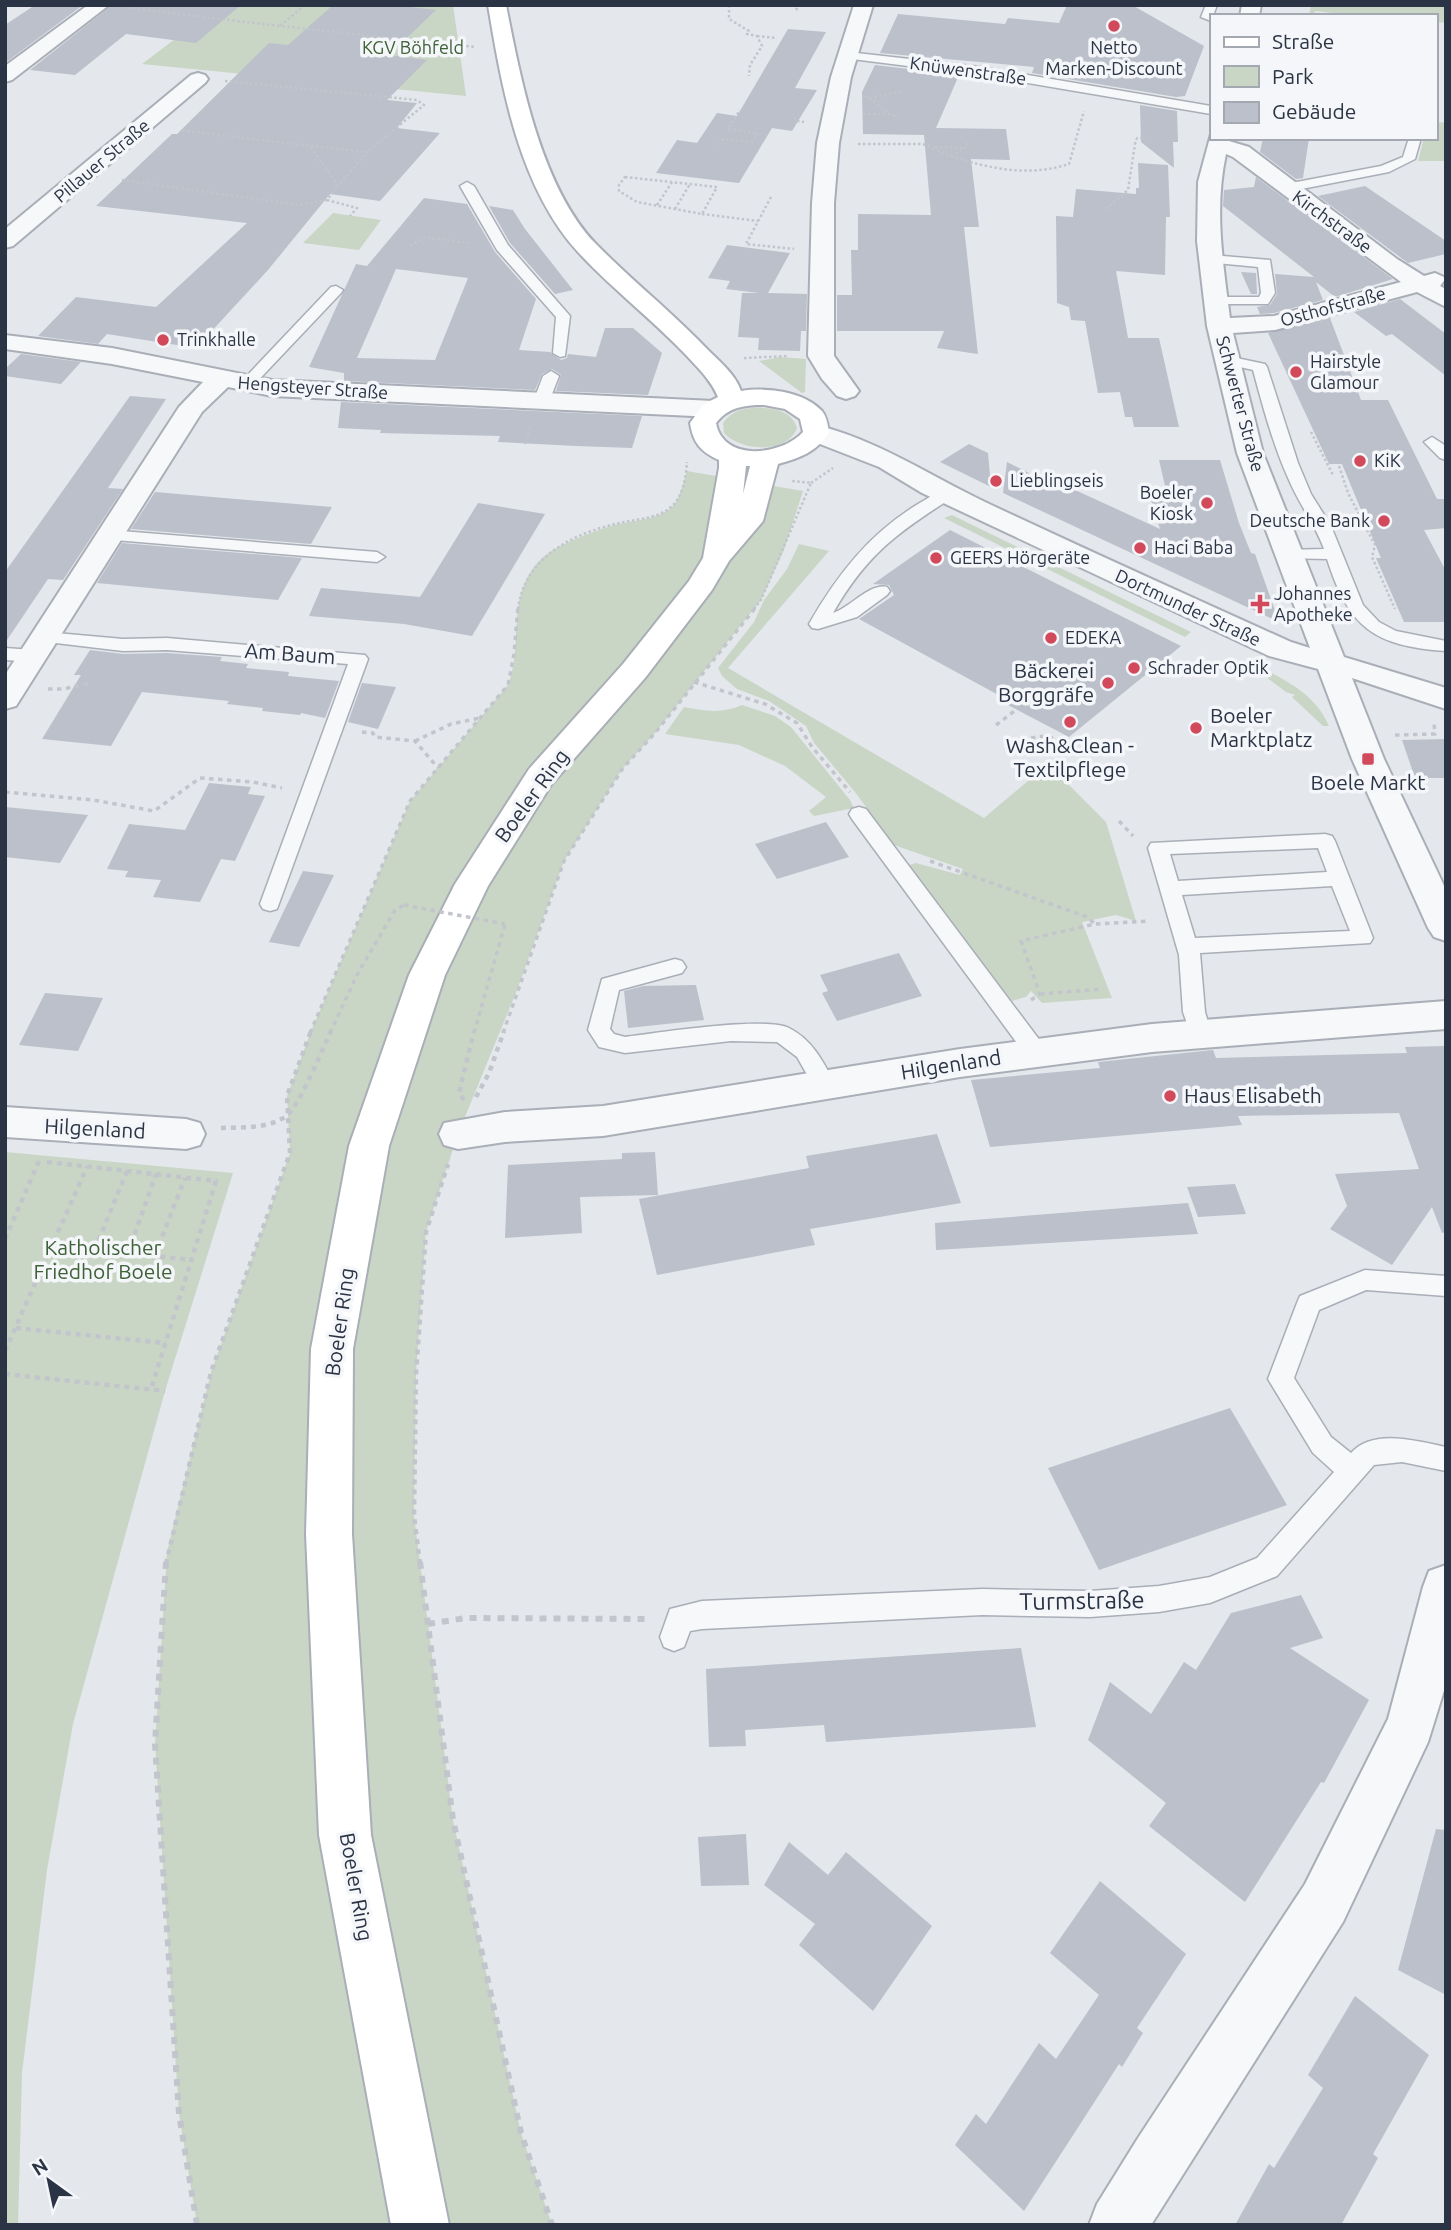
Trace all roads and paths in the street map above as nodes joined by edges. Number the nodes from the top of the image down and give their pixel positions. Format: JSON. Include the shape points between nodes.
{"nodes":[{"id":1,"x":100,"y":5,"type":"edge"},
{"id":2,"x":304,"y":5,"type":"edge"},
{"id":3,"x":497,"y":5,"type":"edge"},
{"id":4,"x":729,"y":5,"type":"edge"},
{"id":5,"x":799,"y":5,"type":"edge"},
{"id":6,"x":864,"y":5,"type":"edge"},
{"id":7,"x":122,"y":7,"type":"dead end"},
{"id":8,"x":796,"y":10,"type":"dead end"},
{"id":9,"x":280,"y":26,"type":"junction"},
{"id":10,"x":757,"y":36,"type":"junction"},
{"id":11,"x":778,"y":38,"type":"dead end"},
{"id":12,"x":505,"y":49,"type":"junction"},
{"id":13,"x":848,"y":56,"type":"junction"},
{"id":14,"x":5,"y":76,"type":"edge"},
{"id":15,"x":749,"y":76,"type":"dead end"},
{"id":16,"x":198,"y":79,"type":"joint"},
{"id":17,"x":1090,"y":90,"type":"junction"},
{"id":18,"x":869,"y":99,"type":"dead end"},
{"id":19,"x":740,"y":110,"type":"dead end"},
{"id":20,"x":1210,"y":110,"type":"edge"},
{"id":21,"x":834,"y":113,"type":"junction"},
{"id":22,"x":890,"y":114,"type":"junction"},
{"id":23,"x":899,"y":118,"type":"dead end"},
{"id":24,"x":144,"y":125,"type":"junction"},
{"id":25,"x":1146,"y":138,"type":"dead end"},
{"id":26,"x":1414,"y":140,"type":"edge"},
{"id":27,"x":1219,"y":141,"type":"edge"},
{"id":28,"x":968,"y":142,"type":"dead end"},
{"id":29,"x":828,"y":143,"type":"junction"},
{"id":30,"x":719,"y":145,"type":"dead end"},
{"id":31,"x":310,"y":146,"type":"junction"},
{"id":32,"x":931,"y":147,"type":"junction"},
{"id":33,"x":965,"y":148,"type":"junction"},
{"id":34,"x":367,"y":152,"type":"junction"},
{"id":35,"x":951,"y":156,"type":"junction"},
{"id":36,"x":86,"y":176,"type":"junction"},
{"id":37,"x":672,"y":182,"type":"junction"},
{"id":38,"x":690,"y":184,"type":"junction"},
{"id":39,"x":338,"y":186,"type":"junction"},
{"id":40,"x":467,"y":186,"type":"dead end"},
{"id":41,"x":1286,"y":188,"type":"junction"},
{"id":42,"x":771,"y":197,"type":"dead end"},
{"id":43,"x":327,"y":200,"type":"junction"},
{"id":44,"x":657,"y":205,"type":"junction"},
{"id":45,"x":675,"y":209,"type":"junction"},
{"id":46,"x":1106,"y":209,"type":"dead end"},
{"id":47,"x":702,"y":214,"type":"junction"},
{"id":48,"x":350,"y":216,"type":"dead end"},
{"id":49,"x":758,"y":220,"type":"junction"},
{"id":50,"x":6,"y":240,"type":"edge"},
{"id":51,"x":410,"y":246,"type":"dead end"},
{"id":52,"x":502,"y":247,"type":"junction"},
{"id":53,"x":822,"y":252,"type":"junction"},
{"id":54,"x":1211,"y":259,"type":"junction"},
{"id":55,"x":1446,"y":277,"type":"edge"},
{"id":56,"x":1420,"y":283,"type":"junction"},
{"id":57,"x":336,"y":290,"type":"dead end"},
{"id":58,"x":1446,"y":300,"type":"edge"},
{"id":59,"x":1217,"y":314,"type":"junction"},
{"id":60,"x":669,"y":323,"type":"junction"},
{"id":61,"x":5,"y":342,"type":"edge"},
{"id":62,"x":738,"y":352,"type":"dead end"},
{"id":63,"x":560,"y":353,"type":"dead end"},
{"id":64,"x":821,"y":356,"type":"junction"},
{"id":65,"x":744,"y":358,"type":"junction"},
{"id":66,"x":1227,"y":360,"type":"junction"},
{"id":67,"x":753,"y":365,"type":"dead end"},
{"id":68,"x":551,"y":376,"type":"dead end"},
{"id":69,"x":233,"y":383,"type":"junction"},
{"id":70,"x":846,"y":391,"type":"dead end"},
{"id":71,"x":764,"y":397,"type":"junction"},
{"id":72,"x":541,"y":402,"type":"junction"},
{"id":73,"x":614,"y":405,"type":"junction"},
{"id":74,"x":706,"y":413,"type":"junction"},
{"id":75,"x":1245,"y":434,"type":"junction"},
{"id":76,"x":1280,"y":436,"type":"junction"},
{"id":77,"x":809,"y":441,"type":"junction"},
{"id":78,"x":1432,"y":442,"type":"dead end"},
{"id":79,"x":1446,"y":455,"type":"edge"},
{"id":80,"x":733,"y":466,"type":"junction"},
{"id":81,"x":1339,"y":466,"type":"dead end"},
{"id":82,"x":764,"y":468,"type":"junction"},
{"id":83,"x":687,"y":471,"type":"junction"},
{"id":84,"x":1333,"y":475,"type":"dead end"},
{"id":85,"x":1344,"y":477,"type":"junction"},
{"id":86,"x":940,"y":490,"type":"junction"},
{"id":87,"x":109,"y":535,"type":"junction"},
{"id":88,"x":1289,"y":554,"type":"junction"},
{"id":89,"x":1334,"y":554,"type":"junction"},
{"id":90,"x":377,"y":557,"type":"dead end"},
{"id":91,"x":717,"y":558,"type":"junction"},
{"id":92,"x":881,"y":591,"type":"dead end"},
{"id":93,"x":1396,"y":612,"type":"dead end"},
{"id":94,"x":1445,"y":646,"type":"edge"},
{"id":95,"x":28,"y":649,"type":"edge"},
{"id":96,"x":1333,"y":665,"type":"junction"},
{"id":97,"x":694,"y":682,"type":"junction"},
{"id":98,"x":5,"y":699,"type":"edge"},
{"id":99,"x":1440,"y":708,"type":"edge"},
{"id":100,"x":1017,"y":709,"type":"dead end"},
{"id":101,"x":480,"y":718,"type":"junction"},
{"id":102,"x":996,"y":725,"type":"dead end"},
{"id":103,"x":333,"y":731,"type":"junction"},
{"id":104,"x":1391,"y":734,"type":"dead end"},
{"id":105,"x":1022,"y":739,"type":"dead end"},
{"id":106,"x":415,"y":741,"type":"junction"},
{"id":107,"x":1067,"y":744,"type":"dead end"},
{"id":108,"x":438,"y":768,"type":"junction"},
{"id":109,"x":5,"y":792,"type":"edge"},
{"id":110,"x":310,"y":795,"type":"junction"},
{"id":111,"x":859,"y":814,"type":"joint"},
{"id":112,"x":892,"y":858,"type":"junction"},
{"id":113,"x":1340,"y":878,"type":"junction"},
{"id":114,"x":1170,"y":888,"type":"junction"},
{"id":115,"x":270,"y":904,"type":"dead end"},
{"id":116,"x":1178,"y":917,"type":"junction"},
{"id":117,"x":1095,"y":924,"type":"junction"},
{"id":118,"x":1446,"y":928,"type":"edge"},
{"id":119,"x":1187,"y":946,"type":"junction"},
{"id":120,"x":675,"y":967,"type":"dead end"},
{"id":121,"x":1103,"y":989,"type":"dead end"},
{"id":122,"x":1040,"y":994,"type":"junction"},
{"id":123,"x":1008,"y":1014,"type":"junction"},
{"id":124,"x":1446,"y":1014,"type":"edge"},
{"id":125,"x":1200,"y":1032,"type":"junction"},
{"id":126,"x":1036,"y":1052,"type":"junction"},
{"id":127,"x":825,"y":1086,"type":"junction"},
{"id":128,"x":287,"y":1116,"type":"junction"},
{"id":129,"x":5,"y":1122,"type":"edge"},
{"id":130,"x":186,"y":1134,"type":"joint"},
{"id":131,"x":458,"y":1134,"type":"joint"},
{"id":132,"x":87,"y":1167,"type":"junction"},
{"id":133,"x":127,"y":1171,"type":"junction"},
{"id":134,"x":156,"y":1174,"type":"junction"},
{"id":135,"x":185,"y":1178,"type":"junction"},
{"id":136,"x":5,"y":1239,"type":"edge"},
{"id":137,"x":128,"y":1253,"type":"junction"},
{"id":138,"x":155,"y":1256,"type":"junction"},
{"id":139,"x":191,"y":1260,"type":"junction"},
{"id":140,"x":1446,"y":1286,"type":"edge"},
{"id":141,"x":16,"y":1328,"type":"junction"},
{"id":142,"x":166,"y":1343,"type":"junction"},
{"id":143,"x":5,"y":1351,"type":"edge"},
{"id":144,"x":5,"y":1374,"type":"edge"},
{"id":145,"x":151,"y":1389,"type":"junction"},
{"id":146,"x":165,"y":1391,"type":"dead end"},
{"id":147,"x":1446,"y":1459,"type":"edge"},
{"id":148,"x":1352,"y":1471,"type":"junction"},
{"id":149,"x":1446,"y":1587,"type":"edge"},
{"id":150,"x":428,"y":1624,"type":"junction"},
{"id":151,"x":677,"y":1628,"type":"joint"},
{"id":152,"x":197,"y":2225,"type":"edge"},
{"id":153,"x":420,"y":2225,"type":"edge"},
{"id":154,"x":552,"y":2225,"type":"edge"},
{"id":155,"x":1118,"y":2225,"type":"edge"}],
"edges":[{"from":1,"to":14,"type":"street"},
{"from":2,"to":9,"type":"path"},
{"from":3,"to":12,"type":"main road"},
{"from":4,"to":10,"type":"path","via":[[729,19]]},
{"from":5,"to":8,"type":"path"},
{"from":6,"to":13,"type":"street"},
{"from":7,"to":9,"type":"path"},
{"from":9,"to":12,"type":"path"},
{"from":10,"to":11,"type":"path"},
{"from":10,"to":15,"type":"path","via":[[762,46]]},
{"from":12,"to":60,"type":"main road","via":[[538,173],[562,218],[587,248]]},
{"from":13,"to":17,"type":"lane","name":"Knüwenstraße","via":[[980,71]]},
{"from":13,"to":21,"type":"street"},
{"from":16,"to":24,"type":"street","name":"Pillauer Straße"},
{"from":16,"to":34,"type":"path","via":[[417,100],[424,105]]},
{"from":17,"to":20,"type":"lane","name":"Knüwenstraße"},
{"from":17,"to":35,"type":"path","via":[[1069,164],[1013,170]]},
{"from":18,"to":22,"type":"path"},
{"from":19,"to":30,"type":"path","via":[[728,129],[758,132],[753,142],[723,139]]},
{"from":21,"to":22,"type":"path"},
{"from":21,"to":29,"type":"street"},
{"from":22,"to":23,"type":"path"},
{"from":24,"to":31,"type":"path"},
{"from":24,"to":36,"type":"street","name":"Pillauer Straße"},
{"from":25,"to":46,"type":"path","via":[[1137,138],[1128,190]]},
{"from":26,"to":41,"type":"lane","via":[[1409,159],[1384,169]]},
{"from":27,"to":41,"type":"street","name":"Kirchstraße","via":[[1241,152]]},
{"from":27,"to":54,"type":"street","name":"Schwerter Straße","via":[[1209,182]]},
{"from":28,"to":33,"type":"path"},
{"from":29,"to":32,"type":"path"},
{"from":29,"to":53,"type":"street"},
{"from":31,"to":34,"type":"path"},
{"from":31,"to":39,"type":"path"},
{"from":32,"to":33,"type":"path"},
{"from":32,"to":35,"type":"path"},
{"from":33,"to":35,"type":"path"},
{"from":34,"to":39,"type":"path"},
{"from":36,"to":43,"type":"path","via":[[299,205]]},
{"from":36,"to":50,"type":"street","name":"Pillauer Straße"},
{"from":37,"to":38,"type":"path"},
{"from":37,"to":44,"type":"path"},
{"from":37,"to":44,"type":"path","via":[[625,177],[621,181],[618,191],[622,195]]},
{"from":38,"to":45,"type":"path"},
{"from":38,"to":47,"type":"path","via":[[718,187]]},
{"from":39,"to":43,"type":"path"},
{"from":40,"to":52,"type":"lane"},
{"from":41,"to":56,"type":"street","name":"Kirchstraße"},
{"from":42,"to":49,"type":"path"},
{"from":43,"to":48,"type":"path","via":[[357,208]]},
{"from":44,"to":45,"type":"path"},
{"from":45,"to":47,"type":"path"},
{"from":47,"to":49,"type":"path"},
{"from":49,"to":53,"type":"path","via":[[746,244]]},
{"from":51,"to":52,"type":"path","via":[[425,237]]},
{"from":52,"to":63,"type":"lane","via":[[563,316]]},
{"from":53,"to":64,"type":"street"},
{"from":54,"to":59,"type":"street","name":"Schwerter Straße"},
{"from":54,"to":59,"type":"lane","via":[[1265,263],[1268,293],[1263,301]]},
{"from":55,"to":56,"type":"street","name":"Osthofstraße"},
{"from":56,"to":58,"type":"street","name":"Kirchstraße"},
{"from":56,"to":59,"type":"street","name":"Osthofstraße","via":[[1275,323]]},
{"from":57,"to":69,"type":"lane"},
{"from":59,"to":66,"type":"street","name":"Schwerter Straße"},
{"from":60,"to":71,"type":"main road","via":[[706,343]]},
{"from":60,"to":74,"type":"main road","via":[[725,382]]},
{"from":61,"to":69,"type":"street","name":"Hengsteyer Straße","via":[[112,356]]},
{"from":62,"to":65,"type":"path"},
{"from":64,"to":65,"type":"path"},
{"from":64,"to":70,"type":"street"},
{"from":65,"to":67,"type":"path"},
{"from":66,"to":75,"type":"street","name":"Schwerter Straße"},
{"from":66,"to":76,"type":"lane","via":[[1260,367]]},
{"from":68,"to":72,"type":"lane"},
{"from":69,"to":72,"type":"street","name":"Hengsteyer Straße"},
{"from":69,"to":87,"type":"street","via":[[192,407]]},
{"from":71,"to":74,"type":"main road"},
{"from":71,"to":77,"type":"main road","via":[[806,410],[816,423]]},
{"from":72,"to":73,"type":"street","name":"Hengsteyer Straße"},
{"from":73,"to":74,"type":"street","name":"Hengsteyer Straße"},
{"from":73,"to":74,"type":"street","name":"Hengsteyer Straße"},
{"from":74,"to":80,"type":"main road","via":[[707,440]]},
{"from":74,"to":83,"type":"path","via":[[671,425],[688,433]]},
{"from":75,"to":76,"type":"lane"},
{"from":75,"to":88,"type":"street","name":"Schwerter Straße"},
{"from":76,"to":89,"type":"lane"},
{"from":77,"to":82,"type":"main road"},
{"from":77,"to":86,"type":"street","name":"Dortmunder Straße"},
{"from":78,"to":79,"type":"lane"},
{"from":80,"to":82,"type":"main road"},
{"from":80,"to":83,"type":"path"},
{"from":80,"to":91,"type":"main road","name":"Boeler Ring"},
{"from":81,"to":85,"type":"path"},
{"from":82,"to":91,"type":"main road","name":"Boeler Ring","via":[[750,521]]},
{"from":82,"to":97,"type":"path","via":[[811,483],[761,600]]},
{"from":83,"to":101,"type":"path","via":[[676,502],[665,511],[609,527],[540,560],[517,608],[508,685]]},
{"from":84,"to":85,"type":"path"},
{"from":85,"to":93,"type":"path","via":[[1375,545],[1372,557]]},
{"from":86,"to":92,"type":"lane","via":[[866,555],[818,624],[851,613]]},
{"from":86,"to":96,"type":"street","name":"Dortmunder Straße","via":[[1251,637]]},
{"from":87,"to":90,"type":"lane"},
{"from":87,"to":95,"type":"street"},
{"from":88,"to":89,"type":"lane"},
{"from":88,"to":96,"type":"street","name":"Schwerter Straße"},
{"from":89,"to":94,"type":"lane","via":[[1357,608],[1373,626],[1412,641]]},
{"from":91,"to":153,"type":"main road","name":"Boeler Ring","via":[[634,671],[540,777],[472,884],[427,975],[369,1146],[332,1349],[329,1534],[345,1835]]},
{"from":95,"to":98,"type":"street"},
{"from":95,"to":103,"type":"lane","name":"Am Baum","via":[[167,644],[359,659]]},
{"from":96,"to":99,"type":"street","name":"Dortmunder Straße","via":[[1382,677]]},
{"from":96,"to":118,"type":"street","name":"Schwerter Straße","via":[[1368,759]]},
{"from":97,"to":111,"type":"path","via":[[765,704],[797,723],[854,797]]},
{"from":97,"to":128,"type":"path","bridge":true,"via":[[623,768],[564,861],[489,1073],[470,1109],[459,1093],[505,924],[404,905],[396,910],[357,975]]},
{"from":99,"to":104,"type":"path","via":[[1434,734]]},
{"from":100,"to":102,"type":"path"},
{"from":101,"to":106,"type":"path","via":[[451,724]]},
{"from":101,"to":108,"type":"path"},
{"from":103,"to":106,"type":"path"},
{"from":103,"to":110,"type":"lane","name":"Am Baum"},
{"from":105,"to":107,"type":"path","via":[[1047,736]]},
{"from":106,"to":108,"type":"path"},
{"from":108,"to":128,"type":"path","via":[[410,801],[383,859],[311,1031],[287,1096]]},
{"from":109,"to":110,"type":"path","via":[[154,811],[200,778],[253,782]]},
{"from":110,"to":115,"type":"lane","name":"Am Baum"},
{"from":111,"to":112,"type":"lane"},
{"from":112,"to":117,"type":"path","via":[[913,856],[934,862],[1087,917]]},
{"from":112,"to":123,"type":"lane"},
{"from":113,"to":114,"type":"lane"},
{"from":113,"to":114,"type":"lane","via":[[1325,841],[1158,848]]},
{"from":113,"to":119,"type":"lane","via":[[1363,939]]},
{"from":114,"to":116,"type":"lane"},
{"from":116,"to":117,"type":"path"},
{"from":116,"to":119,"type":"lane"},
{"from":117,"to":122,"type":"path","via":[[1021,942]]},
{"from":119,"to":125,"type":"lane"},
{"from":120,"to":127,"type":"lane","via":[[610,985],[599,1030],[607,1041],[625,1045],[731,1033],[781,1034],[806,1051]]},
{"from":121,"to":122,"type":"path"},
{"from":122,"to":123,"type":"path"},
{"from":123,"to":126,"type":"lane"},
{"from":124,"to":125,"type":"street","name":"Hilgenland"},
{"from":125,"to":126,"type":"street","name":"Hilgenland"},
{"from":126,"to":127,"type":"street","name":"Hilgenland"},
{"from":127,"to":131,"type":"street","name":"Hilgenland","via":[[603,1121]]},
{"from":128,"to":130,"type":"path","via":[[266,1125]]},
{"from":128,"to":152,"type":"path","via":[[290,1153],[211,1372],[166,1557],[155,1744],[179,2114]]},
{"from":129,"to":130,"type":"street","name":"Hilgenland"},
{"from":131,"to":150,"type":"path","via":[[426,1232],[416,1374],[414,1516]]},
{"from":132,"to":133,"type":"path"},
{"from":132,"to":136,"type":"path","via":[[39,1161]]},
{"from":132,"to":141,"type":"path"},
{"from":133,"to":134,"type":"path"},
{"from":133,"to":137,"type":"path","via":[[95,1250]]},
{"from":134,"to":135,"type":"path"},
{"from":134,"to":137,"type":"path"},
{"from":135,"to":138,"type":"path"},
{"from":135,"to":139,"type":"path","via":[[216,1181]]},
{"from":137,"to":138,"type":"path"},
{"from":138,"to":139,"type":"path"},
{"from":139,"to":142,"type":"path"},
{"from":140,"to":148,"type":"lane","via":[[1365,1280],[1309,1303],[1282,1378],[1322,1445]]},
{"from":141,"to":142,"type":"path"},
{"from":141,"to":143,"type":"path"},
{"from":142,"to":145,"type":"path"},
{"from":144,"to":145,"type":"path"},
{"from":145,"to":146,"type":"path"},
{"from":147,"to":148,"type":"lane","name":"Turmstraße","via":[[1402,1450],[1367,1454]]},
{"from":148,"to":151,"type":"lane","name":"Turmstraße","via":[[1267,1567],[1210,1590],[1090,1604],[982,1602],[702,1615]]},
{"from":149,"to":155,"type":"street","via":[[1411,1725],[1324,1903]]},
{"from":150,"to":151,"type":"path","via":[[466,1618]]},
{"from":150,"to":154,"type":"path","via":[[453,1820],[521,2133]]}]}
